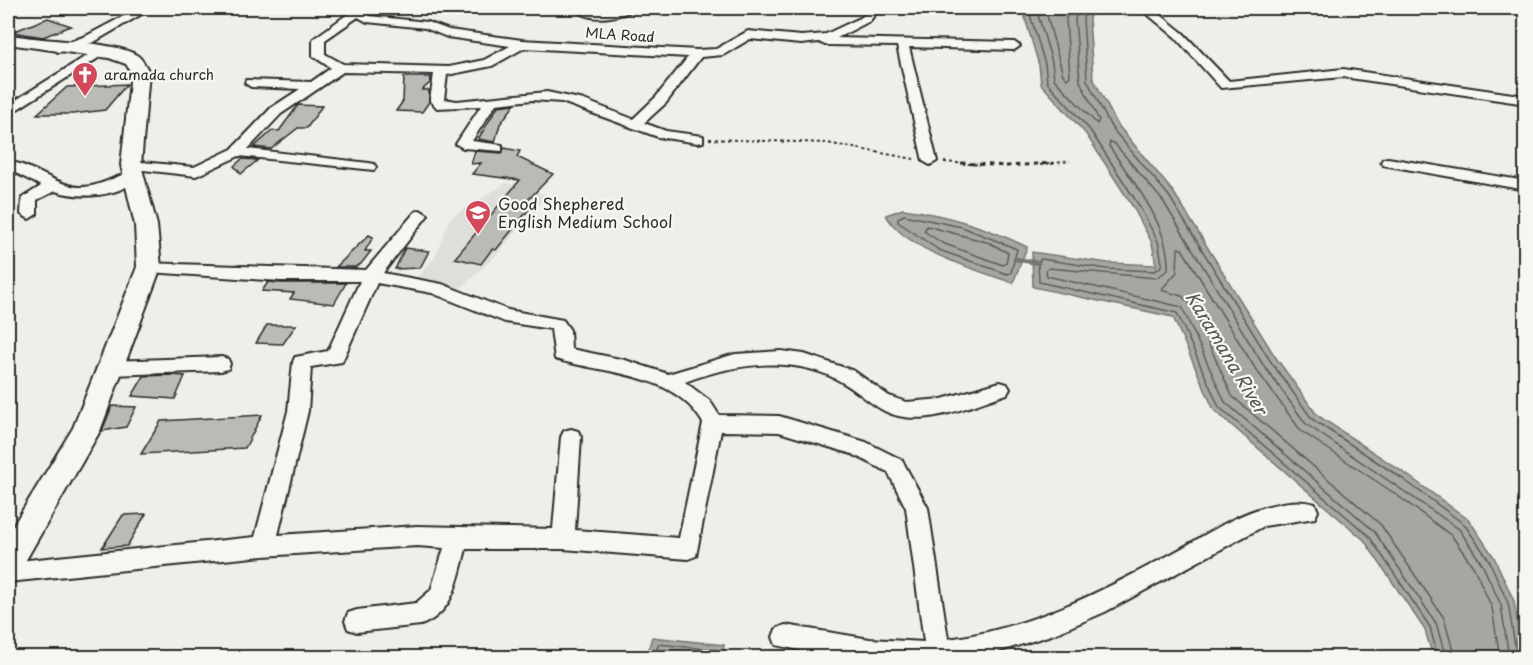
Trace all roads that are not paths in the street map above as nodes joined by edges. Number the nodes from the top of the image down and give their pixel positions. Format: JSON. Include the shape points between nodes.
{"nodes":[{"id":1,"x":146,"y":8,"type":"edge"},
{"id":2,"x":630,"y":8,"type":"edge"},
{"id":3,"x":874,"y":8,"type":"edge"},
{"id":4,"x":1146,"y":8,"type":"edge"},
{"id":5,"x":357,"y":9,"type":"edge"},
{"id":6,"x":587,"y":13,"type":"dead end"},
{"id":7,"x":8,"y":39,"type":"edge"},
{"id":8,"x":811,"y":40,"type":"junction"},
{"id":9,"x":522,"y":44,"type":"junction"},
{"id":10,"x":902,"y":44,"type":"junction"},
{"id":11,"x":1014,"y":46,"type":"dead end"},
{"id":12,"x":57,"y":49,"type":"junction"},
{"id":13,"x":99,"y":52,"type":"junction"},
{"id":14,"x":697,"y":54,"type":"junction"},
{"id":15,"x":340,"y":69,"type":"junction"},
{"id":16,"x":441,"y":72,"type":"junction"},
{"id":17,"x":251,"y":83,"type":"dead end"},
{"id":18,"x":314,"y":86,"type":"junction"},
{"id":19,"x":1526,"y":100,"type":"edge"},
{"id":20,"x":491,"y":102,"type":"junction"},
{"id":21,"x":8,"y":111,"type":"edge"},
{"id":22,"x":634,"y":125,"type":"junction"},
{"id":23,"x":698,"y":139,"type":"road end"},
{"id":24,"x":497,"y":148,"type":"dead end"},
{"id":25,"x":237,"y":152,"type":"junction"},
{"id":26,"x":930,"y":161,"type":"road end"},
{"id":27,"x":1388,"y":162,"type":"dead end"},
{"id":28,"x":11,"y":165,"type":"dead end"},
{"id":29,"x":369,"y":167,"type":"dead end"},
{"id":30,"x":132,"y":170,"type":"junction"},
{"id":31,"x":54,"y":185,"type":"junction"},
{"id":32,"x":1526,"y":186,"type":"edge"},
{"id":33,"x":29,"y":214,"type":"dead end"},
{"id":34,"x":420,"y":215,"type":"dead end"},
{"id":35,"x":148,"y":267,"type":"junction"},
{"id":36,"x":371,"y":276,"type":"junction"},
{"id":37,"x":221,"y":364,"type":"dead end"},
{"id":38,"x":111,"y":368,"type":"junction"},
{"id":39,"x":669,"y":381,"type":"junction"},
{"id":40,"x":1000,"y":389,"type":"dead end"},
{"id":41,"x":713,"y":423,"type":"junction"},
{"id":42,"x":571,"y":437,"type":"dead end"},
{"id":43,"x":1307,"y":511,"type":"dead end"},
{"id":44,"x":563,"y":538,"type":"junction"},
{"id":45,"x":458,"y":539,"type":"junction"},
{"id":46,"x":264,"y":546,"type":"junction"},
{"id":47,"x":8,"y":562,"type":"edge"},
{"id":48,"x":8,"y":572,"type":"edge"},
{"id":49,"x":357,"y":621,"type":"dead end"},
{"id":50,"x":786,"y":637,"type":"dead end"},
{"id":51,"x":938,"y":652,"type":"junction"}],
"edges":[{"from":1,"to":12,"type":"street","via":[[90,39]]},
{"from":2,"to":6,"type":"street","via":[[617,14]]},
{"from":3,"to":8,"type":"street","name":"MLA Road","via":[[866,19],[842,33]]},
{"from":4,"to":19,"type":"street","via":[[1179,35],[1226,85],[1344,73]]},
{"from":5,"to":9,"type":"street","name":"MLA Road","via":[[367,19],[427,25],[447,33]]},
{"from":5,"to":15,"type":"street","via":[[319,39],[319,56]]},
{"from":7,"to":12,"type":"street"},
{"from":8,"to":10,"type":"street"},
{"from":8,"to":14,"type":"street","name":"MLA Road","via":[[748,35],[719,52]]},
{"from":9,"to":14,"type":"street","name":"MLA Road"},
{"from":9,"to":16,"type":"street","via":[[488,63]]},
{"from":10,"to":11,"type":"street"},
{"from":10,"to":26,"type":"street"},
{"from":12,"to":13,"type":"street"},
{"from":13,"to":21,"type":"street"},
{"from":13,"to":30,"type":"street","via":[[132,60],[140,72]]},
{"from":14,"to":22,"type":"street","via":[[661,100]]},
{"from":15,"to":16,"type":"street"},
{"from":15,"to":18,"type":"street"},
{"from":16,"to":20,"type":"street","via":[[437,100],[441,105]]},
{"from":17,"to":18,"type":"street"},
{"from":18,"to":25,"type":"street","via":[[276,111]]},
{"from":20,"to":22,"type":"street","via":[[558,97],[584,103]]},
{"from":20,"to":24,"type":"street","via":[[463,144]]},
{"from":22,"to":23,"type":"street","via":[[672,138]]},
{"from":25,"to":29,"type":"street"},
{"from":25,"to":30,"type":"street","via":[[196,172]]},
{"from":27,"to":32,"type":"street"},
{"from":28,"to":31,"type":"street"},
{"from":30,"to":31,"type":"street","via":[[99,190],[78,192]]},
{"from":30,"to":35,"type":"street","via":[[146,225]]},
{"from":31,"to":33,"type":"street","via":[[30,198]]},
{"from":34,"to":36,"type":"street"},
{"from":35,"to":36,"type":"street"},
{"from":35,"to":38,"type":"street"},
{"from":36,"to":39,"type":"street","via":[[436,288],[505,316],[548,320],[561,330],[562,354]]},
{"from":36,"to":46,"type":"street","via":[[335,357],[302,362],[298,411]]},
{"from":37,"to":38,"type":"street"},
{"from":38,"to":47,"type":"street","via":[[70,462]]},
{"from":39,"to":40,"type":"street","via":[[718,365],[785,358],[824,365],[849,376],[881,401],[904,410],[924,410]]},
{"from":39,"to":41,"type":"street","via":[[708,409]]},
{"from":41,"to":44,"type":"street","via":[[688,549]]},
{"from":41,"to":51,"type":"street","via":[[779,424],[860,448],[895,466],[917,508]]},
{"from":42,"to":44,"type":"street"},
{"from":43,"to":51,"type":"street","via":[[1258,518],[1062,621],[974,648]]},
{"from":44,"to":45,"type":"street"},
{"from":45,"to":46,"type":"street","via":[[417,536]]},
{"from":45,"to":49,"type":"street","via":[[441,596],[421,614]]},
{"from":46,"to":48,"type":"street"},
{"from":50,"to":51,"type":"street","via":[[889,652]]}]}
